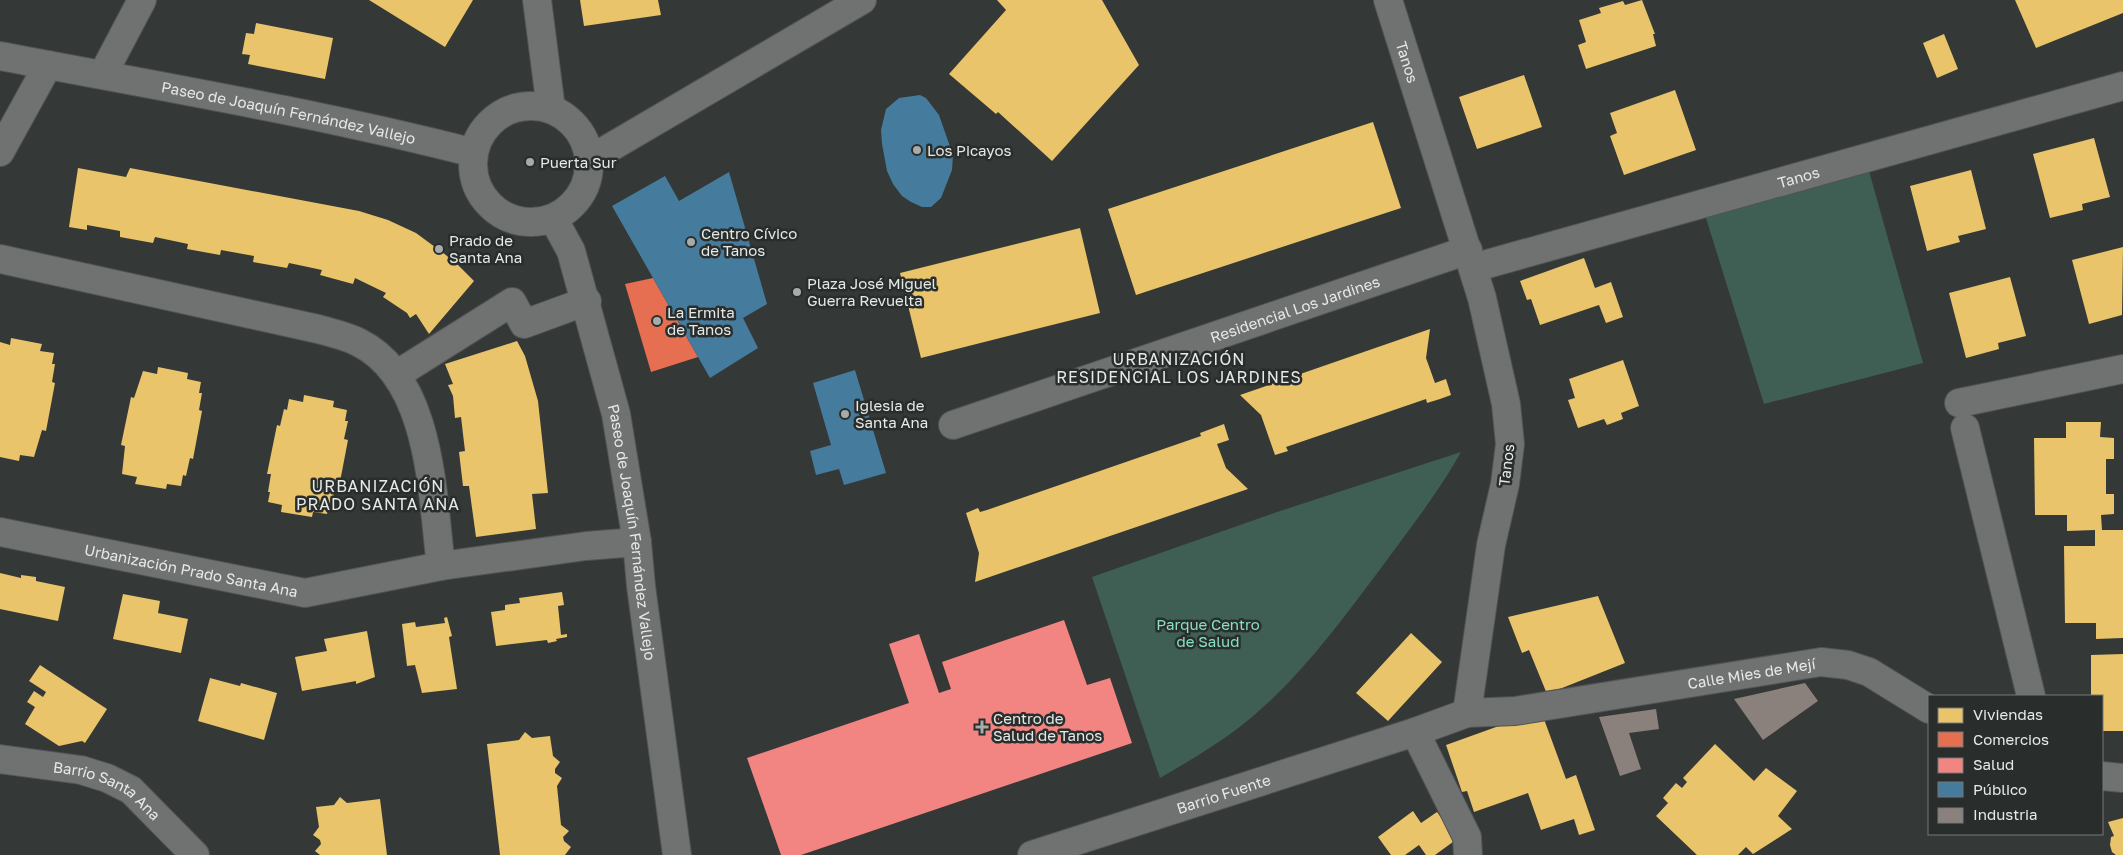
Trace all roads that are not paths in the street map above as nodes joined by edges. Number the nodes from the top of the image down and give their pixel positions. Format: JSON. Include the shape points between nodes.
{"nodes":[{"id":1,"x":142,"y":0,"type":"edge"},
{"id":2,"x":537,"y":0,"type":"edge"},
{"id":3,"x":862,"y":0,"type":"edge"},
{"id":4,"x":1388,"y":0,"type":"edge"},
{"id":5,"x":0,"y":56,"type":"edge"},
{"id":6,"x":48,"y":65,"type":"junction"},
{"id":7,"x":103,"y":74,"type":"junction"},
{"id":8,"x":2123,"y":86,"type":"edge"},
{"id":9,"x":551,"y":109,"type":"junction"},
{"id":10,"x":0,"y":152,"type":"edge"},
{"id":11,"x":474,"y":153,"type":"junction"},
{"id":12,"x":589,"y":160,"type":"junction"},
{"id":13,"x":553,"y":218,"type":"junction"},
{"id":14,"x":0,"y":259,"type":"edge"},
{"id":15,"x":1470,"y":259,"type":"junction"},
{"id":16,"x":586,"y":301,"type":"junction"},
{"id":17,"x":2123,"y":370,"type":"edge"},
{"id":18,"x":396,"y":375,"type":"junction"},
{"id":19,"x":1959,"y":403,"type":"dead end"},
{"id":20,"x":953,"y":425,"type":"dead end"},
{"id":21,"x":1965,"y":428,"type":"dead end"},
{"id":22,"x":0,"y":532,"type":"edge"},
{"id":23,"x":637,"y":542,"type":"junction"},
{"id":24,"x":441,"y":566,"type":"junction"},
{"id":25,"x":2032,"y":695,"type":"edge"},
{"id":26,"x":1928,"y":709,"type":"edge"},
{"id":27,"x":1468,"y":713,"type":"junction"},
{"id":28,"x":1415,"y":732,"type":"junction"},
{"id":29,"x":0,"y":759,"type":"edge"},
{"id":30,"x":2103,"y":776,"type":"edge"},
{"id":31,"x":2123,"y":778,"type":"edge"},
{"id":32,"x":195,"y":855,"type":"edge"},
{"id":33,"x":677,"y":855,"type":"edge"},
{"id":34,"x":1032,"y":855,"type":"edge"},
{"id":35,"x":1468,"y":855,"type":"edge"}],
"edges":[{"from":1,"to":7,"type":"street"},
{"from":2,"to":9,"type":"street"},
{"from":3,"to":12,"type":"street"},
{"from":4,"to":15,"type":"street","name":"Tanos"},
{"from":5,"to":6,"type":"street","name":"Paseo de Joaquín Fernández Vallejo"},
{"from":6,"to":7,"type":"street","name":"Paseo de Joaquín Fernández Vallejo"},
{"from":6,"to":10,"type":"street"},
{"from":7,"to":11,"type":"street","name":"Paseo de Joaquín Fernández Vallejo"},
{"from":8,"to":15,"type":"street","name":"Tanos"},
{"from":9,"to":11,"type":"street","via":[[532,105],[511,108],[494,118]]},
{"from":9,"to":12,"type":"street","via":[[578,129],[586,144]]},
{"from":11,"to":13,"type":"street","via":[[473,171],[487,203],[518,221],[536,222]]},
{"from":12,"to":13,"type":"street","via":[[584,188],[566,211]]},
{"from":13,"to":16,"type":"street","name":"Paseo de Joaquín Fernández Vallejo","via":[[571,251]]},
{"from":14,"to":18,"type":"street","via":[[342,335],[360,343]]},
{"from":15,"to":20,"type":"street","name":"Residencial Los Jardines"},
{"from":15,"to":27,"type":"street","name":"Tanos","via":[[1506,404],[1510,444],[1505,484],[1491,544]]},
{"from":16,"to":18,"type":"street","via":[[524,324],[512,302]]},
{"from":16,"to":23,"type":"street","name":"Paseo de Joaquín Fernández Vallejo","via":[[616,414]]},
{"from":17,"to":19,"type":"street"},
{"from":18,"to":24,"type":"street","via":[[416,411],[423,433]]},
{"from":21,"to":25,"type":"street"},
{"from":22,"to":24,"type":"street","name":"Urbanización Prado Santa Ana","via":[[305,594]]},
{"from":23,"to":24,"type":"street","name":"Urbanización Prado Santa Ana"},
{"from":23,"to":33,"type":"street","name":"Paseo de Joaquín Fernández Vallejo"},
{"from":26,"to":27,"type":"street","name":"Calle Mies de Mejí","via":[[1869,672],[1848,665],[1821,662],[1515,711]]},
{"from":27,"to":28,"type":"street"},
{"from":28,"to":34,"type":"street","name":"Barrio Fuente"},
{"from":28,"to":35,"type":"street","via":[[1467,838]]},
{"from":29,"to":32,"type":"street","name":"Barrio Santa Ana","via":[[81,770],[107,778],[131,790]]},
{"from":30,"to":31,"type":"street"}]}
